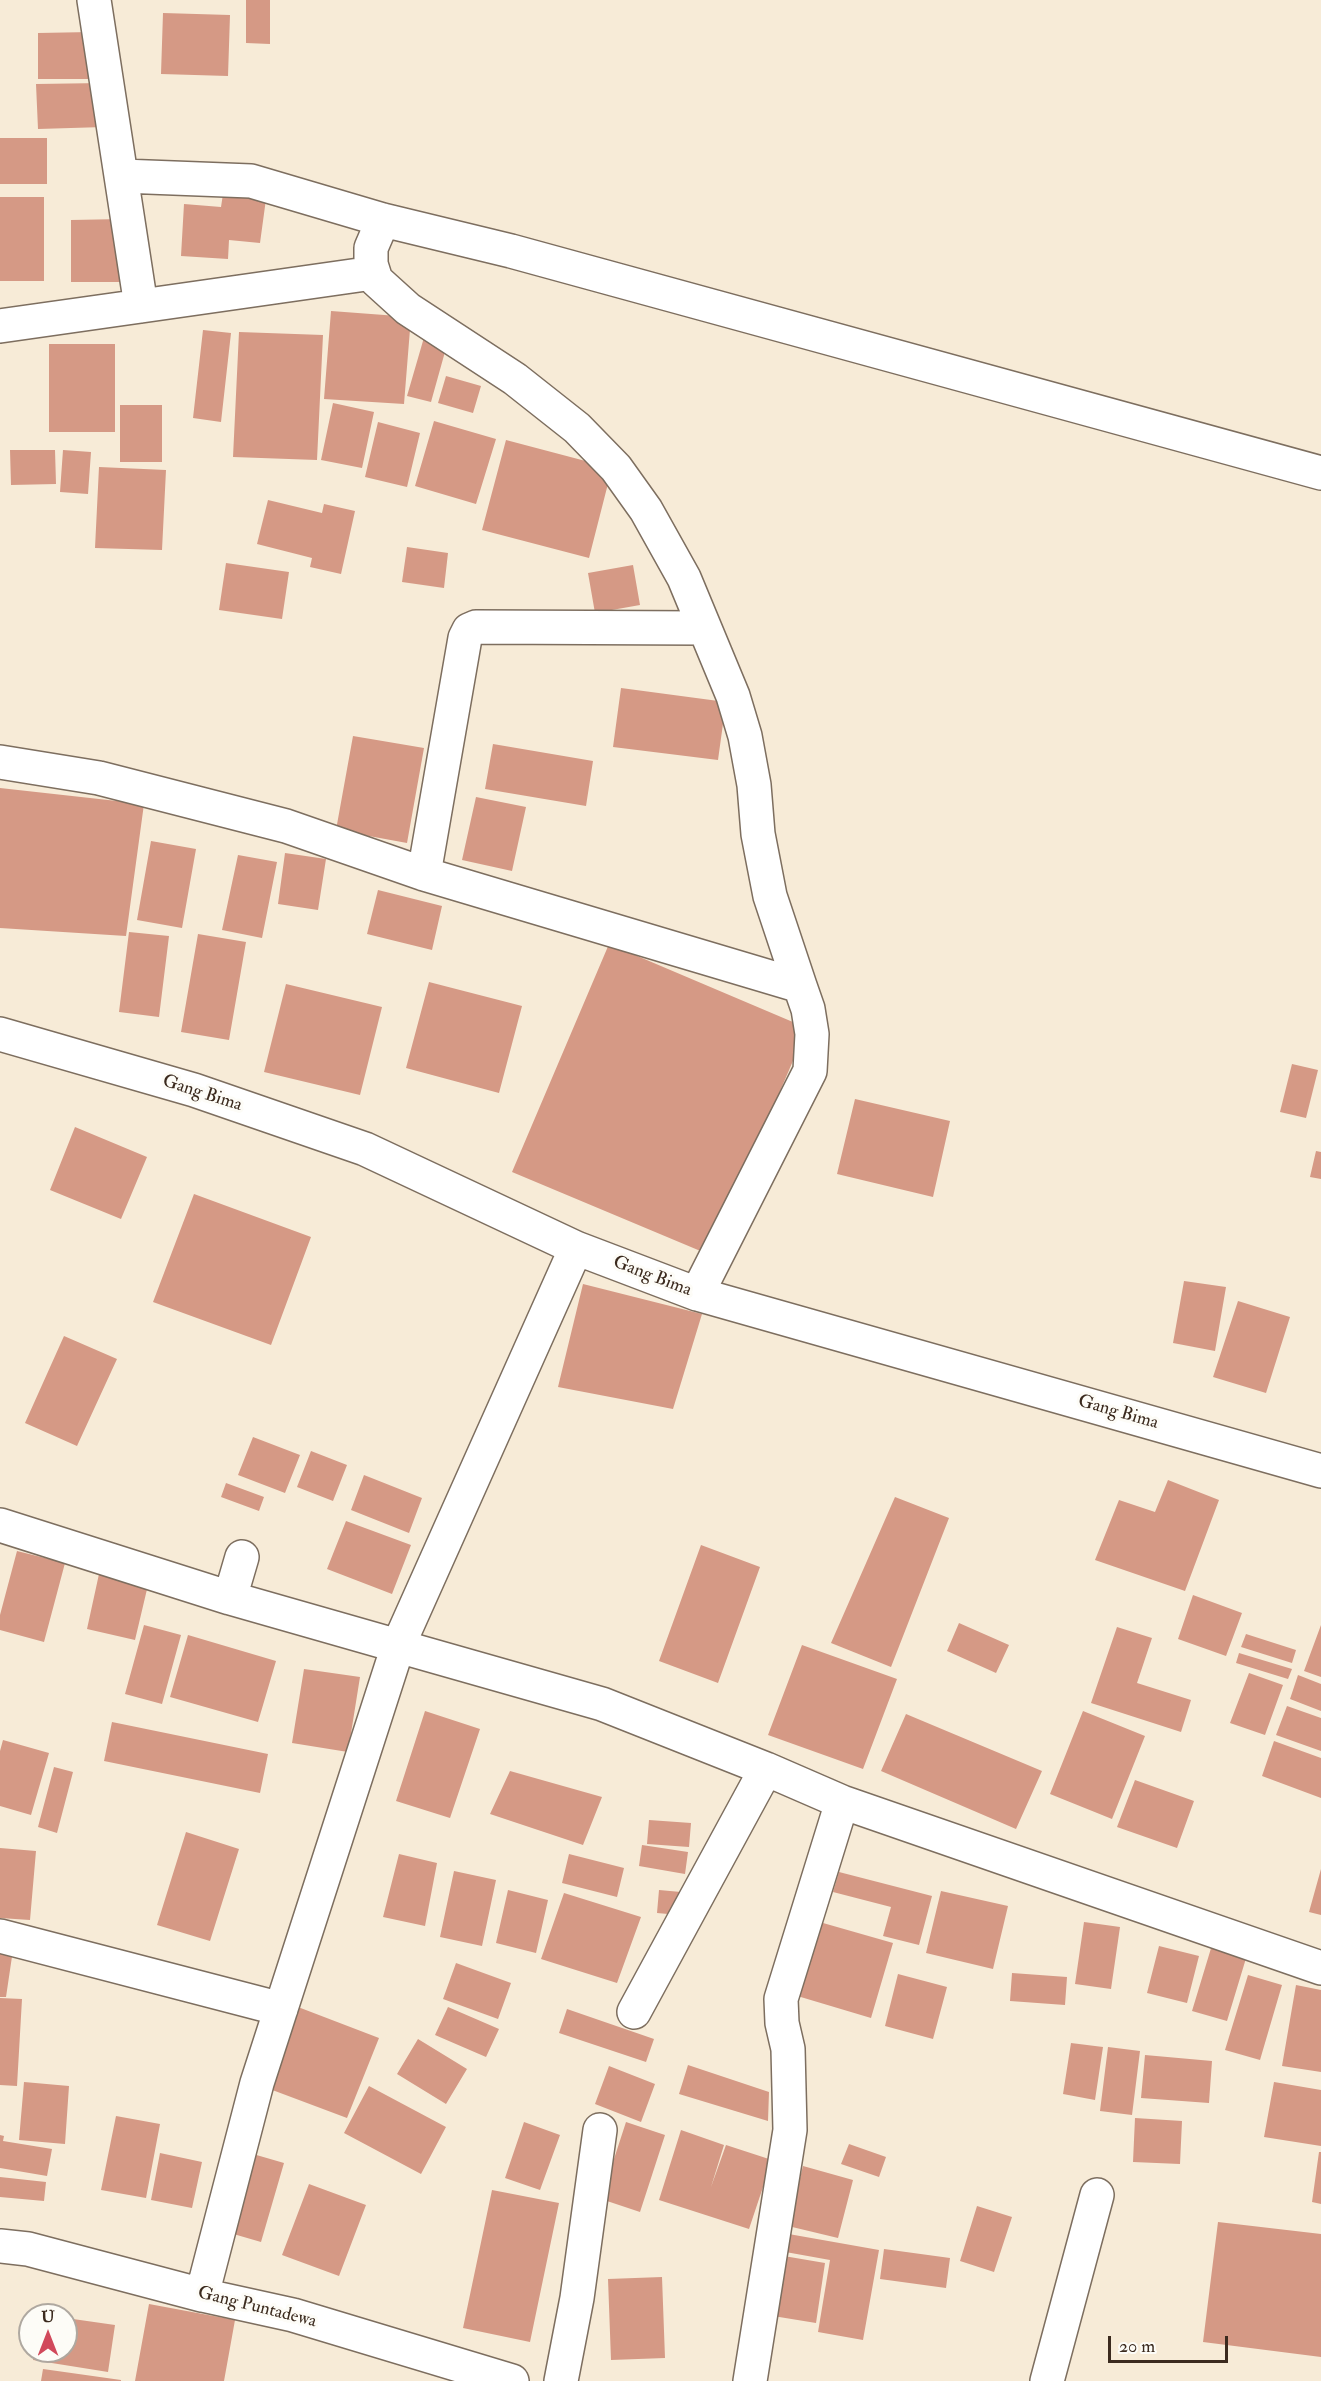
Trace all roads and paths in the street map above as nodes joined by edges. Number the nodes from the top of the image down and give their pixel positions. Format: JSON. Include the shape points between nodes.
{"nodes":[{"id":1,"x":94,"y":0,"type":"edge"},
{"id":2,"x":122,"y":176,"type":"junction"},
{"id":3,"x":383,"y":220,"type":"junction"},
{"id":4,"x":373,"y":273,"type":"junction"},
{"id":5,"x":141,"y":306,"type":"junction"},
{"id":6,"x":0,"y":326,"type":"edge"},
{"id":7,"x":1321,"y":473,"type":"edge"},
{"id":8,"x":704,"y":628,"type":"junction"},
{"id":9,"x":0,"y":762,"type":"edge"},
{"id":10,"x":424,"y":874,"type":"junction"},
{"id":11,"x":800,"y":986,"type":"junction"},
{"id":12,"x":0,"y":1034,"type":"edge"},
{"id":13,"x":576,"y":1248,"type":"junction"},
{"id":14,"x":697,"y":1294,"type":"junction"},
{"id":15,"x":1321,"y":1471,"type":"edge"},
{"id":16,"x":0,"y":1525,"type":"edge"},
{"id":17,"x":242,"y":1557,"type":"dead end"},
{"id":18,"x":230,"y":1598,"type":"junction"},
{"id":19,"x":398,"y":1646,"type":"junction"},
{"id":20,"x":766,"y":1769,"type":"junction"},
{"id":21,"x":842,"y":1802,"type":"junction"},
{"id":22,"x":0,"y":1936,"type":"edge"},
{"id":23,"x":1321,"y":1968,"type":"edge"},
{"id":24,"x":281,"y":2010,"type":"junction"},
{"id":25,"x":634,"y":2012,"type":"dead end"},
{"id":26,"x":600,"y":2130,"type":"dead end"},
{"id":27,"x":1097,"y":2195,"type":"dead end"},
{"id":28,"x":0,"y":2246,"type":"edge"},
{"id":29,"x":202,"y":2295,"type":"junction"},
{"id":30,"x":512,"y":2381,"type":"edge"},
{"id":31,"x":561,"y":2381,"type":"edge"},
{"id":32,"x":750,"y":2381,"type":"edge"},
{"id":33,"x":1047,"y":2381,"type":"edge"}],
"edges":[{"from":1,"to":2,"type":"street"},
{"from":2,"to":3,"type":"street","via":[[251,181]]},
{"from":2,"to":5,"type":"street"},
{"from":3,"to":4,"type":"street","via":[[371,248]]},
{"from":3,"to":7,"type":"street","via":[[511,251]]},
{"from":4,"to":5,"type":"street"},
{"from":4,"to":8,"type":"street","via":[[381,286],[408,309],[515,379],[577,428],[616,468],[646,510],[678,568]]},
{"from":5,"to":6,"type":"street"},
{"from":8,"to":10,"type":"street","via":[[469,630]]},
{"from":8,"to":11,"type":"street","via":[[745,736],[770,896]]},
{"from":9,"to":10,"type":"street","via":[[99,778],[286,826]]},
{"from":10,"to":11,"type":"street"},
{"from":11,"to":14,"type":"street","via":[[812,1035],[810,1071]]},
{"from":12,"to":13,"type":"street","name":"Gang Bima","via":[[194,1090],[365,1149]]},
{"from":13,"to":14,"type":"street","name":"Gang Bima"},
{"from":13,"to":19,"type":"street"},
{"from":14,"to":15,"type":"street","name":"Gang Bima"},
{"from":16,"to":18,"type":"street"},
{"from":17,"to":18,"type":"street"},
{"from":18,"to":19,"type":"street"},
{"from":19,"to":20,"type":"street","via":[[602,1704]]},
{"from":19,"to":24,"type":"street"},
{"from":20,"to":21,"type":"street"},
{"from":20,"to":25,"type":"street"},
{"from":21,"to":23,"type":"street"},
{"from":21,"to":32,"type":"street","via":[[781,2000],[788,2049],[790,2130]]},
{"from":22,"to":24,"type":"street"},
{"from":24,"to":29,"type":"street","via":[[257,2083]]},
{"from":26,"to":31,"type":"street","via":[[578,2298]]},
{"from":27,"to":33,"type":"street"},
{"from":28,"to":29,"type":"street","name":"Gang Puntadewa","via":[[28,2249]]},
{"from":29,"to":30,"type":"street","name":"Gang Puntadewa","via":[[293,2315]]}]}
